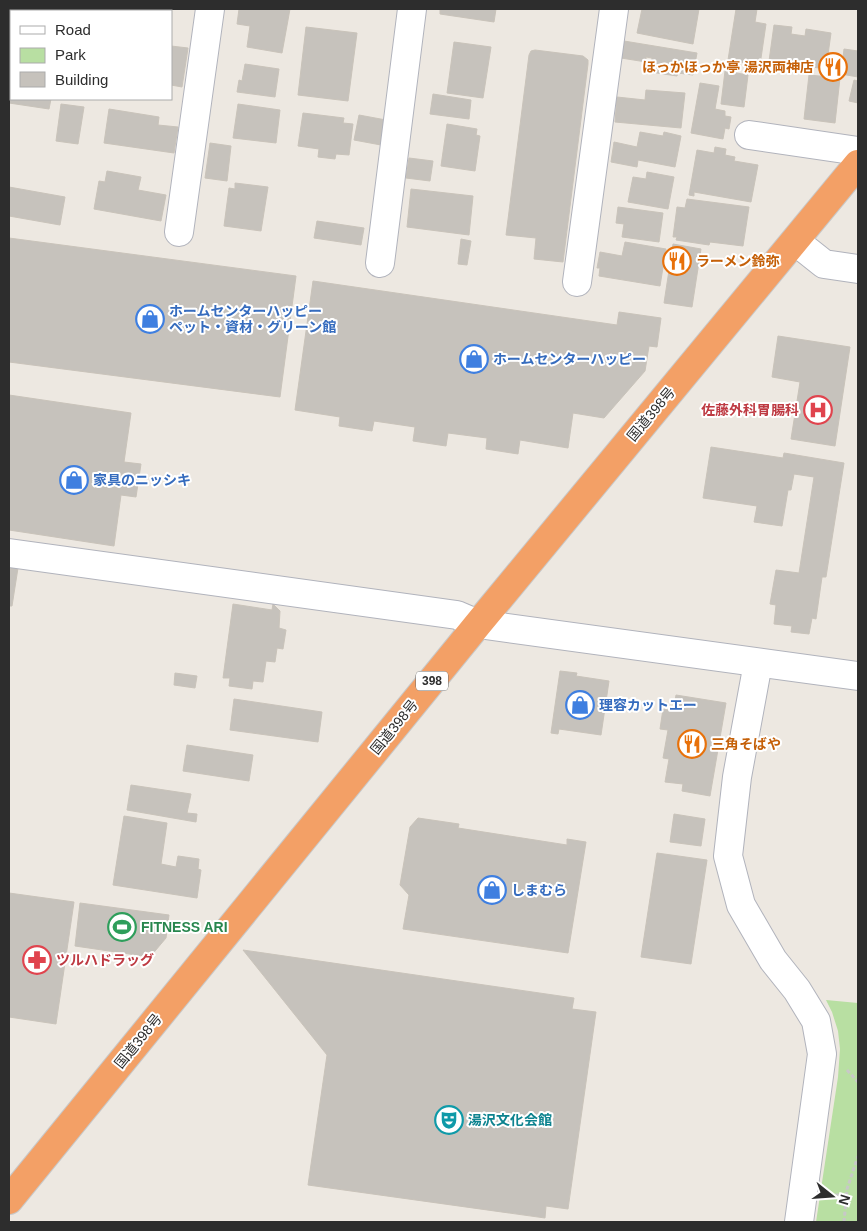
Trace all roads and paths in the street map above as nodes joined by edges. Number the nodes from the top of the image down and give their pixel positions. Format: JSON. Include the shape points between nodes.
{"nodes":[{"id":1,"x":210,"y":9,"type":"edge"},
{"id":2,"x":412,"y":9,"type":"edge"},
{"id":3,"x":614,"y":9,"type":"edge"},
{"id":4,"x":749,"y":135,"type":"dead end"},
{"id":5,"x":858,"y":151,"type":"edge"},
{"id":6,"x":858,"y":164,"type":"edge"},
{"id":7,"x":179,"y":232,"type":"dead end"},
{"id":8,"x":795,"y":241,"type":"junction"},
{"id":9,"x":380,"y":263,"type":"dead end"},
{"id":10,"x":858,"y":269,"type":"edge"},
{"id":11,"x":577,"y":282,"type":"dead end"},
{"id":12,"x":9,"y":553,"type":"edge"},
{"id":13,"x":478,"y":624,"type":"junction"},
{"id":14,"x":758,"y":663,"type":"junction"},
{"id":15,"x":858,"y":676,"type":"edge"},
{"id":16,"x":858,"y":1156,"type":"edge"},
{"id":17,"x":9,"y":1200,"type":"edge"},
{"id":18,"x":799,"y":1222,"type":"edge"},
{"id":19,"x":844,"y":1222,"type":"edge"}],
"edges":[{"from":1,"to":7,"type":"street"},
{"from":2,"to":9,"type":"street"},
{"from":3,"to":11,"type":"street"},
{"from":4,"to":5,"type":"street"},
{"from":6,"to":8,"type":"highway","name":"国道398号","number":"398"},
{"from":8,"to":10,"type":"street","via":[[824,264]]},
{"from":8,"to":13,"type":"highway","name":"国道398号","number":"398"},
{"from":12,"to":13,"type":"street","via":[[457,615]]},
{"from":13,"to":14,"type":"street"},
{"from":13,"to":17,"type":"highway","name":"国道398号","number":"398"},
{"from":14,"to":15,"type":"street"},
{"from":14,"to":18,"type":"street","via":[[737,777],[728,856],[741,904],[773,960],[816,1021],[821,1046],[816,1107]]},
{"from":16,"to":19,"type":"path","via":[[847,1189]]}]}
